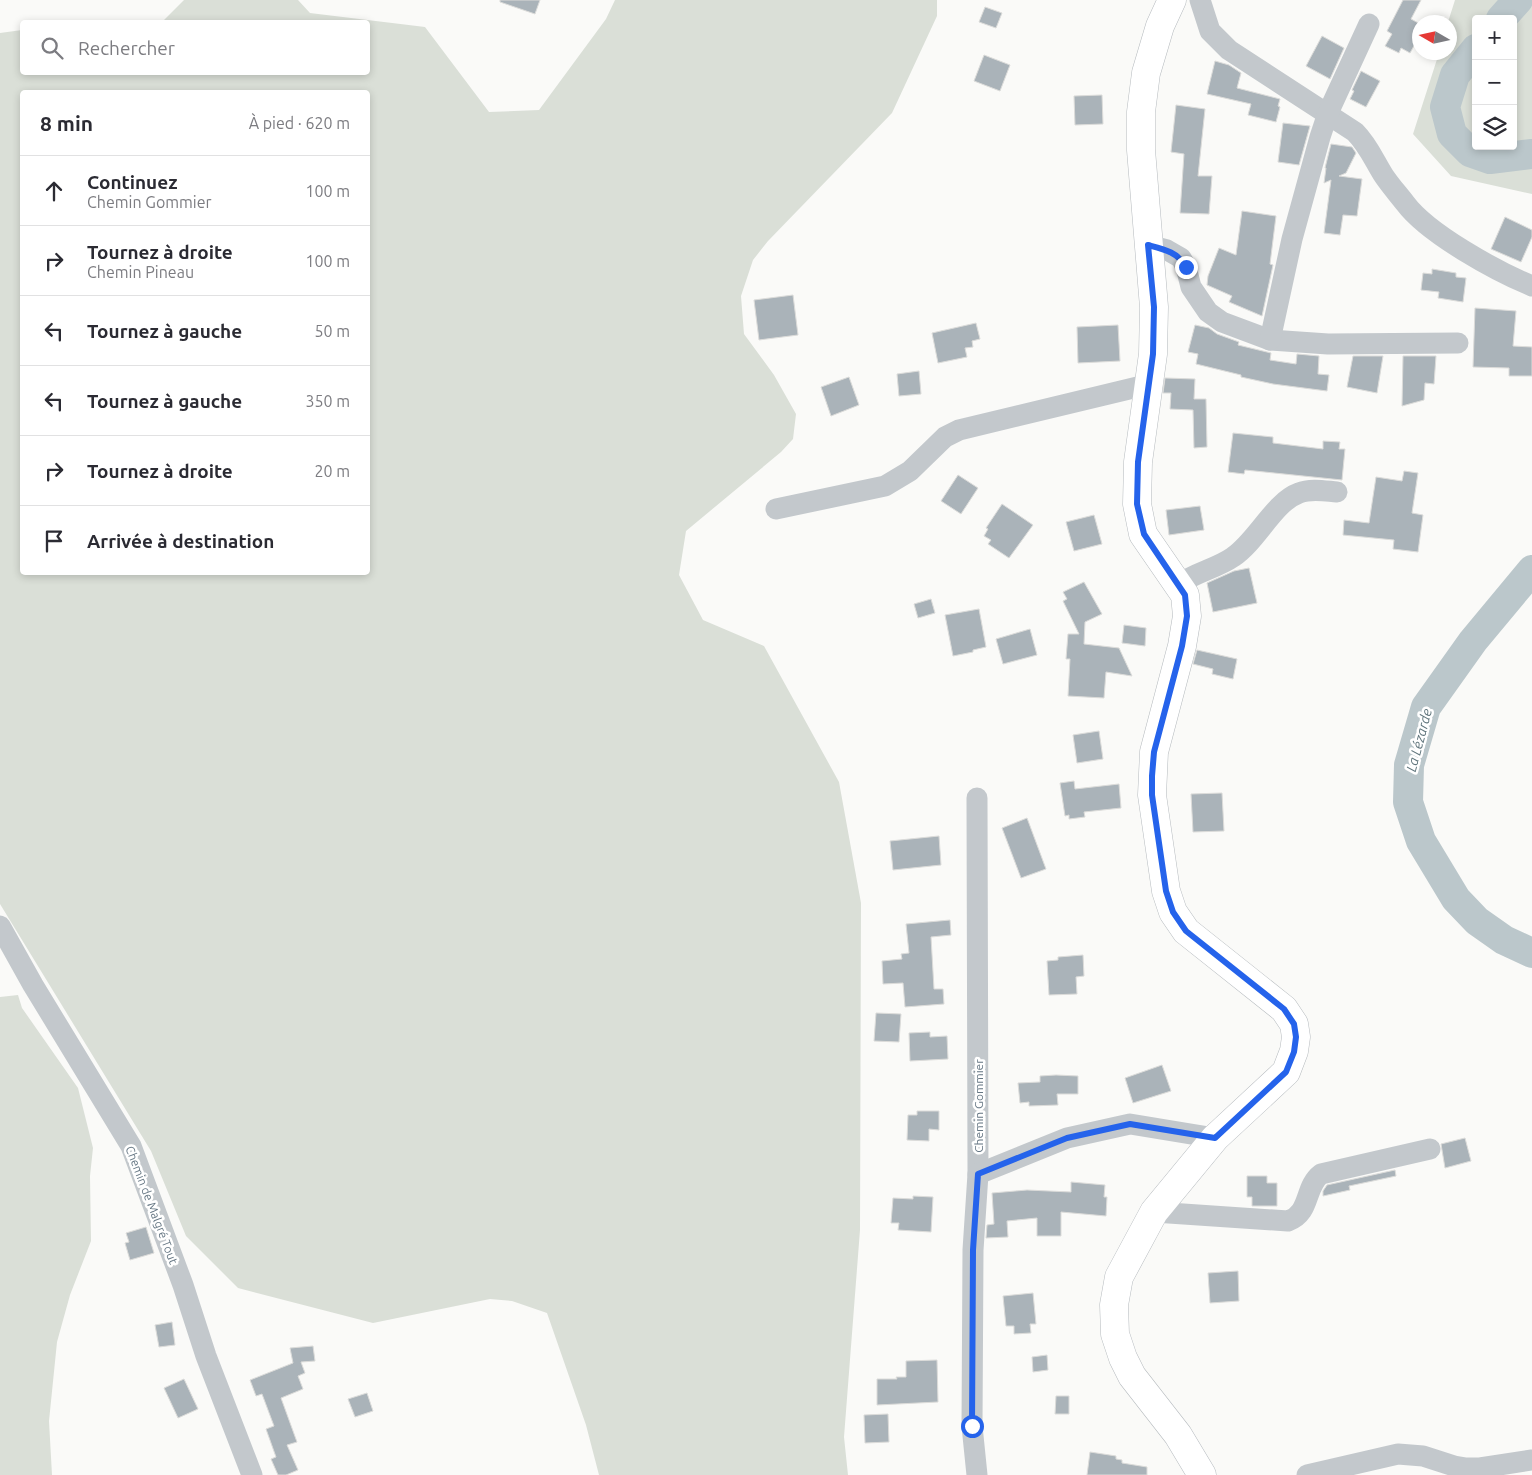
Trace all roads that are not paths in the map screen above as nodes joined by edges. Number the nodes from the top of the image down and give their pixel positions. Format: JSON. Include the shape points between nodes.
{"nodes":[{"id":1,"x":1172,"y":0,"type":"edge"},
{"id":2,"x":1200,"y":0,"type":"edge"},
{"id":3,"x":1369,"y":24,"type":"dead end"},
{"id":4,"x":1328,"y":113,"type":"junction"},
{"id":5,"x":1148,"y":245,"type":"junction"},
{"id":6,"x":1532,"y":286,"type":"edge"},
{"id":7,"x":1270,"y":340,"type":"junction"},
{"id":8,"x":1458,"y":343,"type":"dead end"},
{"id":9,"x":1150,"y":384,"type":"junction"},
{"id":10,"x":1337,"y":492,"type":"dead end"},
{"id":11,"x":776,"y":508,"type":"dead end"},
{"id":12,"x":1178,"y":584,"type":"junction"},
{"id":13,"x":977,"y":798,"type":"dead end"},
{"id":14,"x":0,"y":926,"type":"edge"},
{"id":15,"x":1215,"y":1138,"type":"junction"},
{"id":16,"x":1430,"y":1149,"type":"dead end"},
{"id":17,"x":978,"y":1174,"type":"junction"},
{"id":18,"x":1154,"y":1212,"type":"junction"},
{"id":19,"x":1532,"y":1460,"type":"edge"},
{"id":20,"x":252,"y":1475,"type":"edge"},
{"id":21,"x":977,"y":1475,"type":"edge"},
{"id":22,"x":1202,"y":1475,"type":"edge"},
{"id":23,"x":1307,"y":1475,"type":"edge"}],
"edges":[{"from":1,"to":5,"type":"main road","via":[[1148,65],[1141,112]]},
{"from":2,"to":4,"type":"street","via":[[1210,31],[1229,50]]},
{"from":3,"to":4,"type":"street"},
{"from":4,"to":6,"type":"street","via":[[1365,142],[1406,206],[1436,233]]},
{"from":4,"to":7,"type":"street","via":[[1292,238]]},
{"from":5,"to":7,"type":"street","via":[[1181,258],[1192,287],[1208,312],[1222,322]]},
{"from":5,"to":9,"type":"main road","via":[[1154,307]]},
{"from":7,"to":8,"type":"street","via":[[1328,344]]},
{"from":9,"to":11,"type":"street","via":[[958,430],[945,437],[910,470],[885,486]]},
{"from":9,"to":12,"type":"main road","via":[[1138,462],[1137,504],[1144,534]]},
{"from":10,"to":12,"type":"street","via":[[1309,490],[1294,496],[1275,512],[1245,548],[1220,565]]},
{"from":12,"to":15,"type":"main road","via":[[1185,595],[1187,616],[1154,752],[1152,776],[1166,891],[1173,912],[1186,931],[1284,1009],[1294,1024],[1296,1037],[1286,1072]]},
{"from":13,"to":17,"type":"street","name":"Chemin Gommier"},
{"from":14,"to":20,"type":"street","name":"Chemin de Malgré Tout","via":[[131,1146]]},
{"from":15,"to":17,"type":"street","via":[[1130,1124],[1067,1138]]},
{"from":15,"to":18,"type":"main road"},
{"from":16,"to":18,"type":"street","via":[[1321,1174],[1315,1180],[1301,1213],[1288,1220]]},
{"from":17,"to":21,"type":"street","name":"Chemin Gommier","via":[[973,1270],[972,1426]]},
{"from":18,"to":22,"type":"main road","via":[[1119,1277],[1114,1305],[1115,1334],[1132,1376],[1178,1435]]},
{"from":19,"to":23,"type":"street","via":[[1466,1468],[1423,1456],[1398,1454]]}]}
